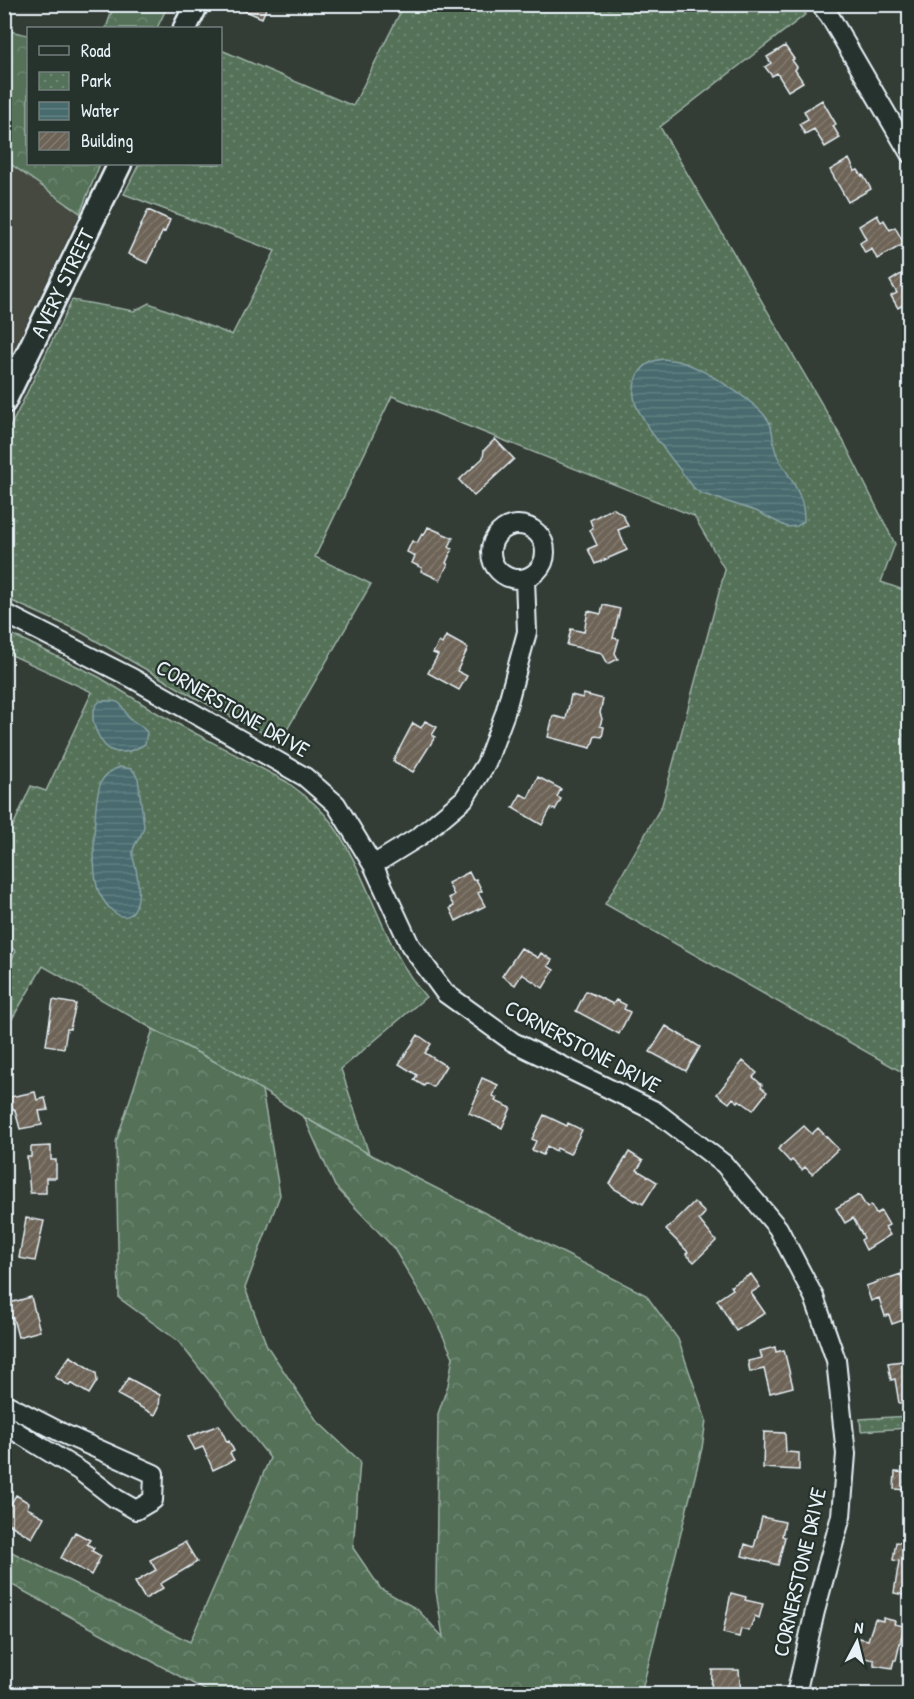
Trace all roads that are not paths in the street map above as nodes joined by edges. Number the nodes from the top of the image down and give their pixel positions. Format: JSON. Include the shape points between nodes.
{"nodes":[{"id":1,"x":197,"y":4,"type":"edge"},
{"id":2,"x":820,"y":4,"type":"edge"},
{"id":3,"x":186,"y":27,"type":"edge"},
{"id":4,"x":909,"y":154,"type":"edge"},
{"id":5,"x":120,"y":165,"type":"edge"},
{"id":6,"x":4,"y":402,"type":"edge"},
{"id":7,"x":525,"y":579,"type":"dead end"},
{"id":8,"x":4,"y":613,"type":"edge"},
{"id":9,"x":373,"y":865,"type":"junction"},
{"id":10,"x":4,"y":1402,"type":"edge"},
{"id":11,"x":4,"y":1421,"type":"edge"},
{"id":12,"x":799,"y":1695,"type":"edge"}],
"edges":[{"from":1,"to":3,"type":"main road"},
{"from":2,"to":4,"type":"street"},
{"from":5,"to":6,"type":"main road","name":"AVERY STREET"},
{"from":7,"to":9,"type":"street","via":[[526,632],[505,713],[486,764],[464,799],[420,836]]},
{"from":8,"to":9,"type":"street","name":"CORNERSTONE DRIVE","via":[[132,678],[305,777],[336,804]]},
{"from":9,"to":12,"type":"street","name":"CORNERSTONE DRIVE","via":[[410,945],[445,993],[513,1042],[655,1111],[724,1164],[778,1228],[814,1297],[836,1360],[846,1454],[841,1516],[815,1611]]},
{"from":10,"to":11,"type":"street","via":[[154,1474],[153,1500],[136,1510]]}]}
